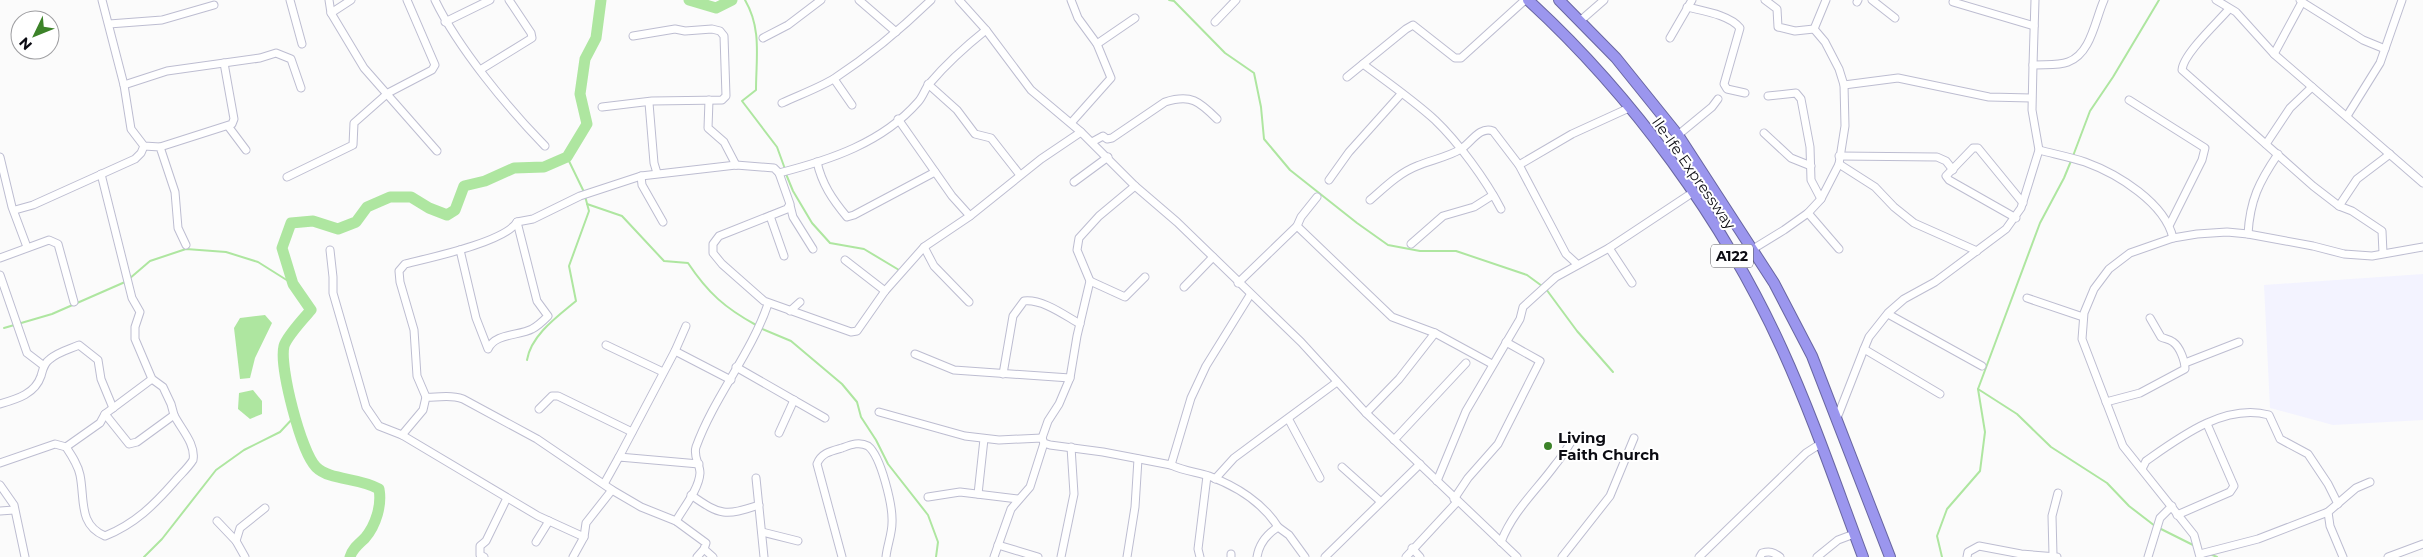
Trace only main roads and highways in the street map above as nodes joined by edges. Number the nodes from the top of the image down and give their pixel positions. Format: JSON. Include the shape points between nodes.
{"nodes":[{"id":1,"x":1527,"y":0,"type":"edge"},
{"id":2,"x":1559,"y":0,"type":"edge"},
{"id":3,"x":1863,"y":557,"type":"edge"},
{"id":4,"x":1890,"y":557,"type":"edge"}],
"edges":[{"from":1,"to":3,"type":"highway","name":"Ile-Ife Expressway","number":"A122","via":[[1578,49],[1629,108],[1692,193],[1735,260],[1782,350]]},
{"from":2,"to":4,"type":"highway","name":"Ile-Ife Expressway","number":"A122","via":[[1616,58],[1678,136],[1753,250],[1799,328]]}]}
